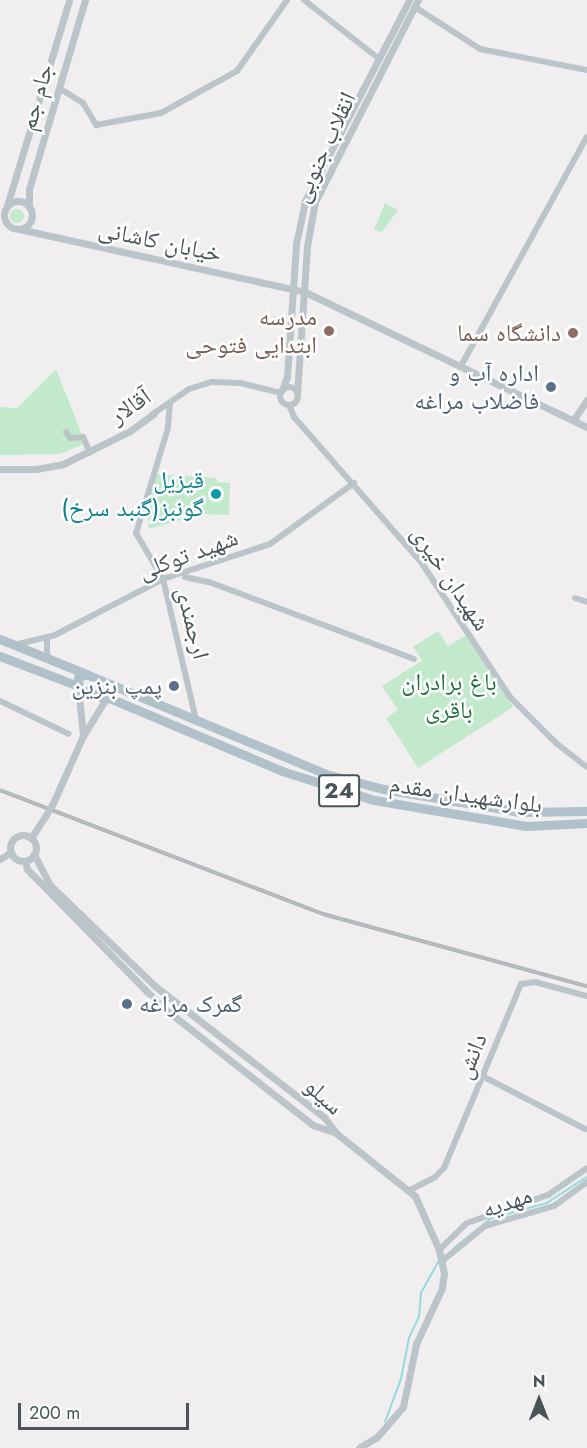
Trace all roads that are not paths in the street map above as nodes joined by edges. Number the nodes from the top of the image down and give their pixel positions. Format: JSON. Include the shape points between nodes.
{"nodes":[{"id":1,"x":69,"y":0,"type":"edge"},
{"id":2,"x":85,"y":0,"type":"edge"},
{"id":3,"x":287,"y":0,"type":"edge"},
{"id":4,"x":304,"y":0,"type":"edge"},
{"id":5,"x":409,"y":0,"type":"edge"},
{"id":6,"x":416,"y":3,"type":"edge"},
{"id":7,"x":378,"y":58,"type":"junction"},
{"id":8,"x":587,"y":70,"type":"edge"},
{"id":9,"x":45,"y":84,"type":"junction"},
{"id":10,"x":59,"y":88,"type":"junction"},
{"id":11,"x":347,"y":118,"type":"junction"},
{"id":12,"x":354,"y":122,"type":"junction"},
{"id":13,"x":587,"y":137,"type":"edge"},
{"id":14,"x":7,"y":206,"type":"junction"},
{"id":15,"x":29,"y":207,"type":"junction"},
{"id":16,"x":0,"y":225,"type":"edge"},
{"id":17,"x":10,"y":227,"type":"junction"},
{"id":18,"x":19,"y":229,"type":"junction"},
{"id":19,"x":296,"y":244,"type":"junction"},
{"id":20,"x":307,"y":246,"type":"junction"},
{"id":21,"x":293,"y":290,"type":"junction"},
{"id":22,"x":305,"y":292,"type":"junction"},
{"id":23,"x":462,"y":364,"type":"junction"},
{"id":24,"x":281,"y":391,"type":"junction"},
{"id":25,"x":297,"y":393,"type":"junction"},
{"id":26,"x":587,"y":400,"type":"edge"},
{"id":27,"x":170,"y":403,"type":"junction"},
{"id":28,"x":289,"y":405,"type":"junction"},
{"id":29,"x":153,"y":414,"type":"joint"},
{"id":30,"x":574,"y":419,"type":"junction"},
{"id":31,"x":585,"y":423,"type":"edge"},
{"id":32,"x":66,"y":432,"type":"dead end"},
{"id":33,"x":90,"y":453,"type":"junction"},
{"id":34,"x":0,"y":469,"type":"edge"},
{"id":35,"x":354,"y":483,"type":"junction"},
{"id":36,"x":185,"y":577,"type":"dead end"},
{"id":37,"x":163,"y":579,"type":"junction"},
{"id":38,"x":575,"y":597,"type":"dead end"},
{"id":39,"x":587,"y":602,"type":"edge"},
{"id":40,"x":46,"y":638,"type":"junction"},
{"id":41,"x":0,"y":639,"type":"edge"},
{"id":42,"x":14,"y":645,"type":"junction"},
{"id":43,"x":0,"y":656,"type":"edge"},
{"id":44,"x":47,"y":659,"type":"junction"},
{"id":45,"x":414,"y":659,"type":"dead end"},
{"id":46,"x":86,"y":674,"type":"junction"},
{"id":47,"x":110,"y":684,"type":"junction"},
{"id":48,"x":78,"y":686,"type":"junction"},
{"id":49,"x":107,"y":697,"type":"junction"},
{"id":50,"x":0,"y":701,"type":"edge"},
{"id":51,"x":196,"y":720,"type":"junction"},
{"id":52,"x":69,"y":734,"type":"dead end"},
{"id":53,"x":83,"y":736,"type":"junction"},
{"id":54,"x":587,"y":767,"type":"edge"},
{"id":55,"x":587,"y":811,"type":"edge"},
{"id":56,"x":587,"y":823,"type":"edge"},
{"id":57,"x":31,"y":838,"type":"junction"},
{"id":58,"x":10,"y":852,"type":"junction"},
{"id":59,"x":34,"y":854,"type":"junction"},
{"id":60,"x":0,"y":858,"type":"edge"},
{"id":61,"x":25,"y":861,"type":"junction"},
{"id":62,"x":64,"y":903,"type":"junction"},
{"id":63,"x":148,"y":980,"type":"junction"},
{"id":64,"x":138,"y":986,"type":"junction"},
{"id":65,"x":587,"y":996,"type":"edge"},
{"id":66,"x":482,"y":1076,"type":"junction"},
{"id":67,"x":585,"y":1129,"type":"dead end"},
{"id":68,"x":336,"y":1133,"type":"junction"},
{"id":69,"x":587,"y":1168,"type":"edge"},
{"id":70,"x":587,"y":1182,"type":"edge"},
{"id":71,"x":410,"y":1190,"type":"junction"},
{"id":72,"x":441,"y":1258,"type":"junction"},
{"id":73,"x":359,"y":1448,"type":"edge"}],
"edges":[{"from":1,"to":9,"type":"street","name":"جام جم"},
{"from":2,"to":10,"type":"street","name":"جام جم"},
{"from":3,"to":10,"type":"street","via":[[237,71],[161,113],[96,125],[82,103]]},
{"from":4,"to":7,"type":"street"},
{"from":5,"to":7,"type":"street","name":"انقلاب جنوبی"},
{"from":6,"to":8,"type":"street","via":[[480,49]]},
{"from":6,"to":12,"type":"street","name":"انقلاب جنوبی"},
{"from":7,"to":11,"type":"street","name":"انقلاب جنوبی"},
{"from":9,"to":10,"type":"street"},
{"from":9,"to":14,"type":"street","name":"جام جم"},
{"from":10,"to":15,"type":"street","name":"جام جم","via":[[29,189]]},
{"from":11,"to":12,"type":"street"},
{"from":11,"to":19,"type":"street","name":"انقلاب جنوبی","via":[[309,188]]},
{"from":12,"to":20,"type":"street","name":"انقلاب جنوبی","via":[[315,202]]},
{"from":13,"to":23,"type":"street"},
{"from":14,"to":15,"type":"street","via":[[16,201]]},
{"from":14,"to":17,"type":"street","via":[[3,214]]},
{"from":15,"to":18,"type":"street","via":[[31,219]]},
{"from":16,"to":17,"type":"street"},
{"from":17,"to":18,"type":"street"},
{"from":18,"to":21,"type":"street","name":"خیابان کاشانی"},
{"from":19,"to":20,"type":"street","via":[[300,248]]},
{"from":19,"to":21,"type":"street","name":"انقلاب جنوبی"},
{"from":20,"to":22,"type":"street","name":"انقلاب جنوبی"},
{"from":21,"to":22,"type":"street","name":"خیابان کاشانی"},
{"from":21,"to":24,"type":"street","name":"انقلاب جنوبی","via":[[287,377]]},
{"from":22,"to":23,"type":"street"},
{"from":22,"to":25,"type":"street","name":"انقلاب جنوبی"},
{"from":23,"to":30,"type":"street"},
{"from":24,"to":25,"type":"street","via":[[290,387]]},
{"from":24,"to":27,"type":"street","name":"آقالار","via":[[212,382],[189,389]]},
{"from":24,"to":28,"type":"street","via":[[281,401]]},
{"from":25,"to":28,"type":"street","via":[[297,401]]},
{"from":26,"to":30,"type":"street"},
{"from":27,"to":29,"type":"street","name":"آقالار"},
{"from":27,"to":37,"type":"street","name":"ارجمندی","via":[[168,428],[136,533]]},
{"from":28,"to":35,"type":"street","name":"شهیدان خیری","via":[[294,417]]},
{"from":29,"to":33,"type":"street","name":"آقالار"},
{"from":30,"to":31,"type":"street"},
{"from":32,"to":33,"type":"street","via":[[70,438],[83,437]]},
{"from":33,"to":34,"type":"street","name":"آقالار","via":[[36,469]]},
{"from":35,"to":37,"type":"street","name":"شهید توکلی","via":[[270,544]]},
{"from":35,"to":54,"type":"street","name":"شهیدان خیری","via":[[421,562],[510,697],[556,743]]},
{"from":36,"to":45,"type":"street","via":[[209,582]]},
{"from":37,"to":40,"type":"street","name":"شهید توکلی"},
{"from":37,"to":51,"type":"street","name":"ارجمندی"},
{"from":38,"to":39,"type":"street"},
{"from":40,"to":42,"type":"street","name":"شهید توکلی"},
{"from":40,"to":44,"type":"street"},
{"from":41,"to":42,"type":"main road","number":"24"},
{"from":42,"to":44,"type":"main road","number":"24"},
{"from":43,"to":48,"type":"main road","number":"24"},
{"from":44,"to":46,"type":"main road","number":"24"},
{"from":46,"to":47,"type":"main road","number":"24"},
{"from":46,"to":48,"type":"main road","via":[[78,678]]},
{"from":47,"to":49,"type":"main road","via":[[113,690]]},
{"from":47,"to":51,"type":"main road","name":"بلوارشهیدان مقدم","number":"24"},
{"from":48,"to":49,"type":"main road","number":"24"},
{"from":48,"to":53,"type":"street"},
{"from":49,"to":53,"type":"street"},
{"from":49,"to":56,"type":"main road","name":"بلوارشهیدان مقدم","number":"24","via":[[282,771],[364,798],[526,825]]},
{"from":50,"to":52,"type":"street"},
{"from":51,"to":55,"type":"main road","name":"بلوارشهیدان مقدم","number":"24","via":[[324,773],[383,789],[520,812]]},
{"from":53,"to":57,"type":"street","bridge":true,"via":[[53,803]]},
{"from":57,"to":58,"type":"street","via":[[16,837]]},
{"from":57,"to":59,"type":"street","via":[[36,846]]},
{"from":58,"to":60,"type":"street"},
{"from":58,"to":61,"type":"street","via":[[17,860]]},
{"from":59,"to":61,"type":"street"},
{"from":59,"to":62,"type":"street","name":"سیلو"},
{"from":61,"to":62,"type":"street","name":"سیلو","via":[[27,870]]},
{"from":62,"to":63,"type":"street","name":"سیلو"},
{"from":62,"to":64,"type":"street","name":"سیلو"},
{"from":63,"to":64,"type":"street"},
{"from":63,"to":68,"type":"street","name":"سیلو","via":[[324,1118]]},
{"from":64,"to":68,"type":"street","name":"سیلو","via":[[313,1125]]},
{"from":65,"to":66,"type":"street","name":"دانش","via":[[535,982],[521,984]]},
{"from":66,"to":67,"type":"street"},
{"from":66,"to":71,"type":"street","name":"دانش","via":[[444,1168],[435,1178]]},
{"from":68,"to":71,"type":"street"},
{"from":69,"to":72,"type":"street","via":[[548,1195],[467,1223]]},
{"from":70,"to":72,"type":"street","name":"مهدیه","via":[[554,1206],[485,1226]]},
{"from":71,"to":72,"type":"street"},
{"from":72,"to":73,"type":"street","via":[[442,1288],[416,1344],[403,1407],[394,1420]]}]}
